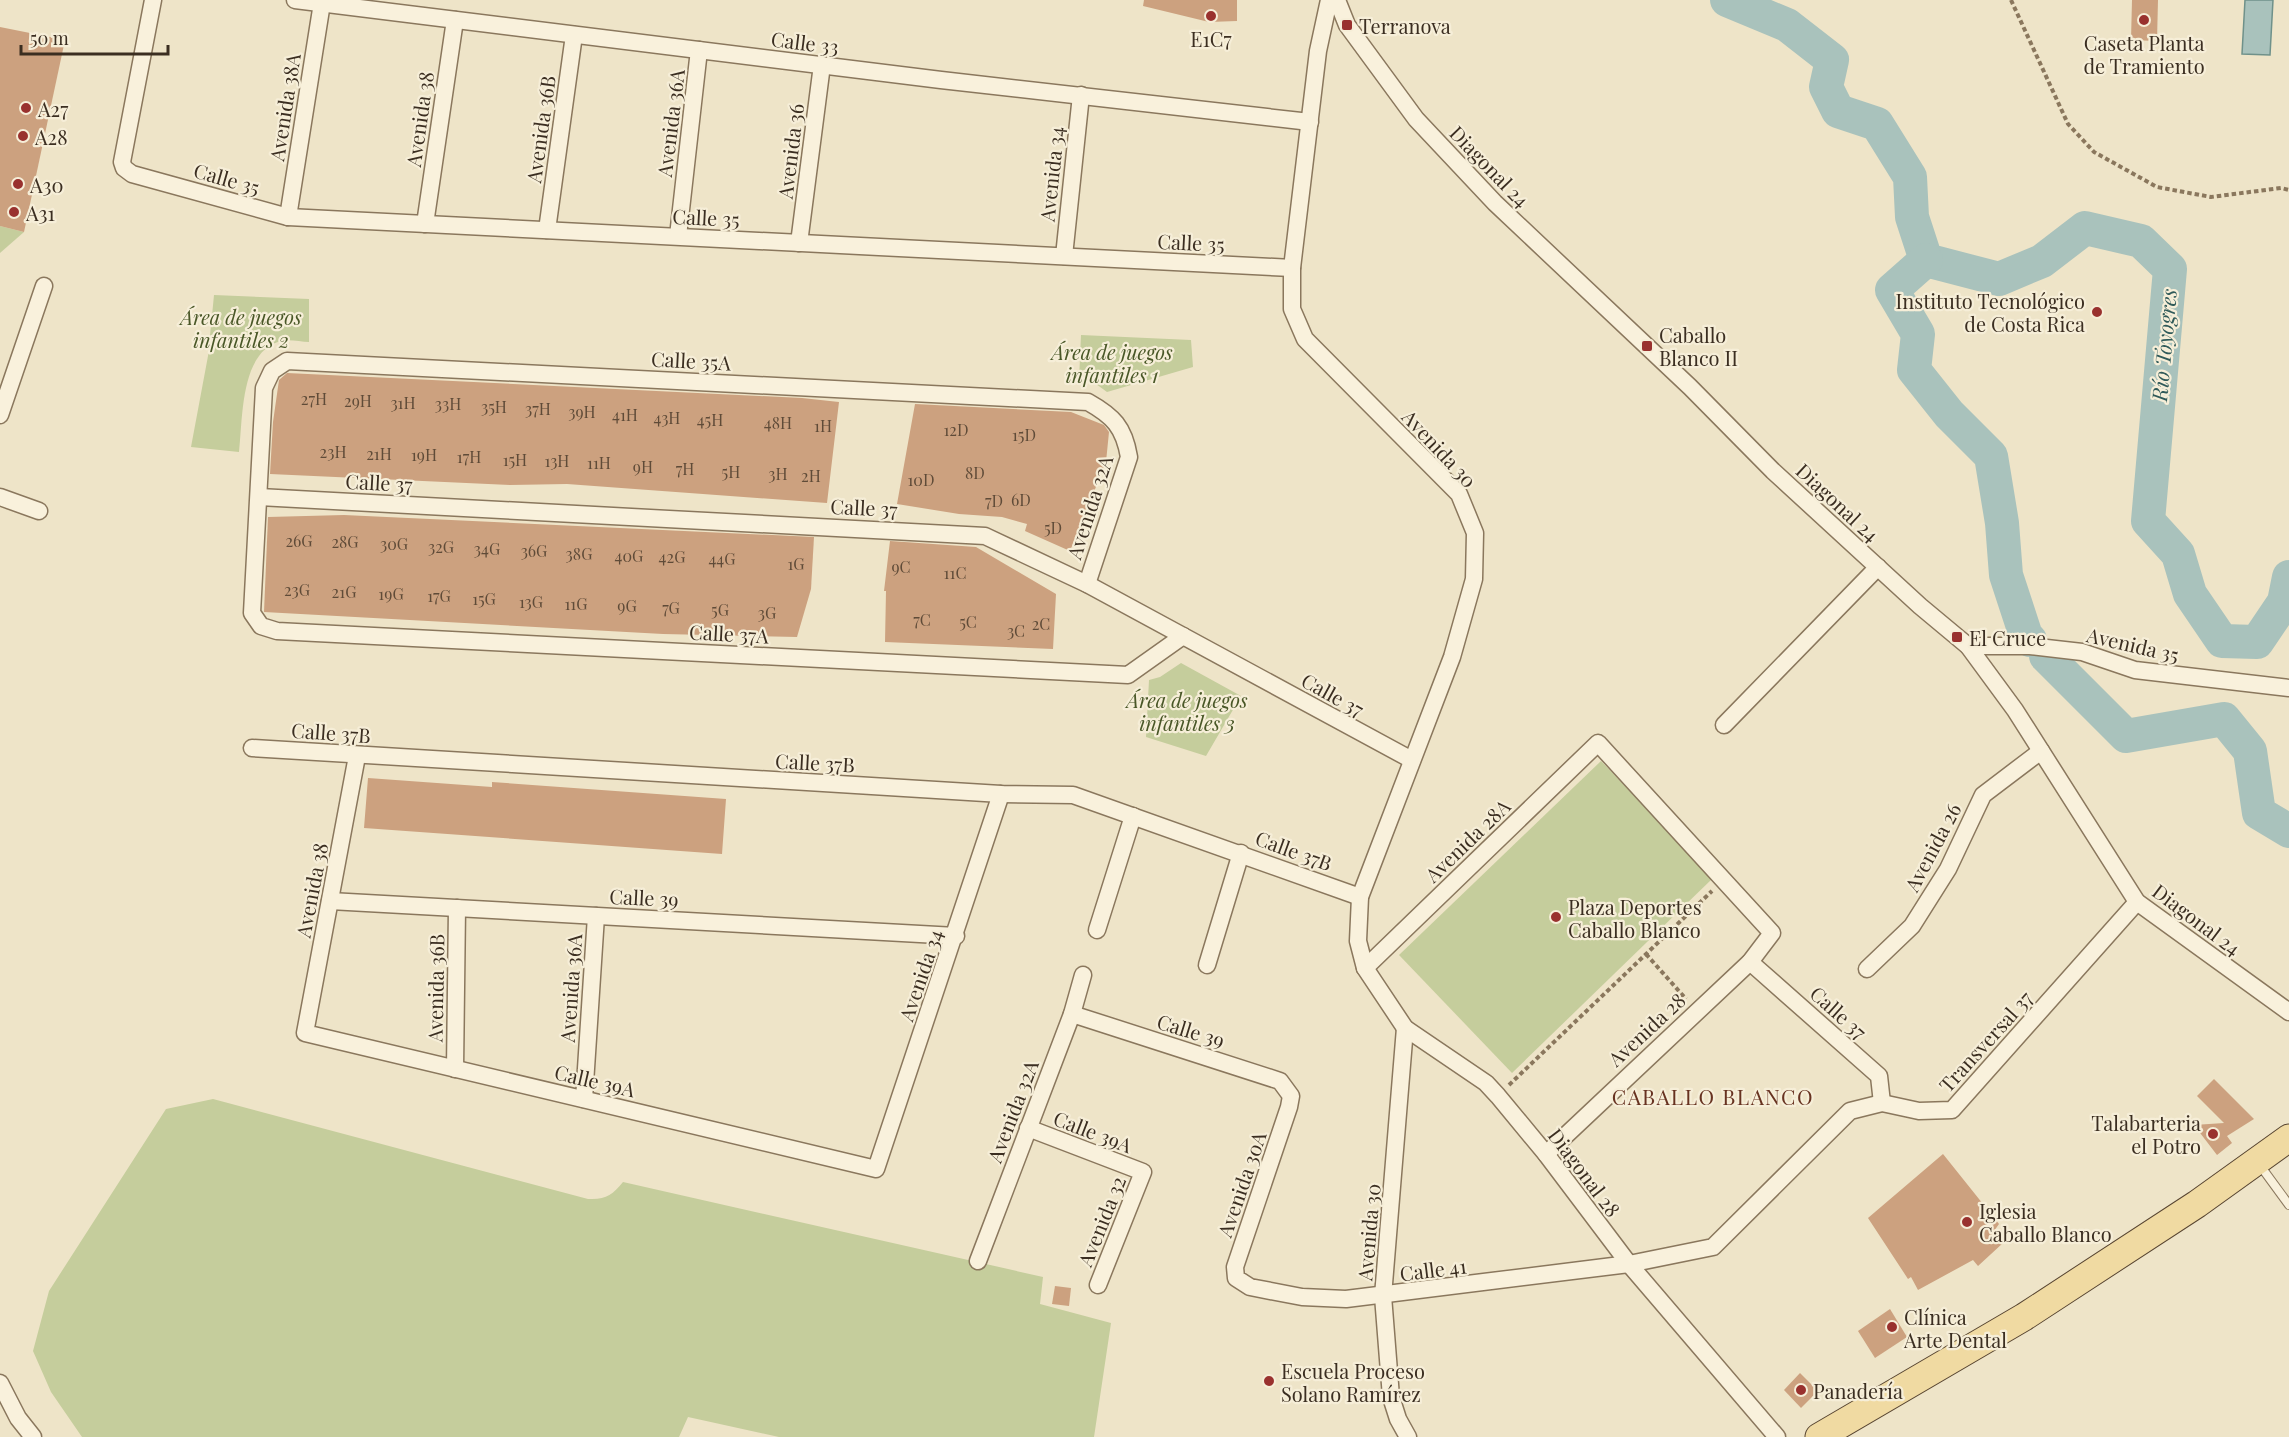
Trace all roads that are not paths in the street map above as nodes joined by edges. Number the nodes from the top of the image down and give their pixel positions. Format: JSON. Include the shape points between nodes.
{"nodes":[{"id":1,"x":153,"y":0,"type":"edge"},
{"id":2,"x":295,"y":0,"type":"edge"},
{"id":3,"x":1329,"y":0,"type":"edge"},
{"id":4,"x":1337,"y":0,"type":"edge"},
{"id":5,"x":322,"y":3,"type":"junction"},
{"id":6,"x":455,"y":20,"type":"junction"},
{"id":7,"x":574,"y":35,"type":"junction"},
{"id":8,"x":699,"y":50,"type":"junction"},
{"id":9,"x":822,"y":65,"type":"junction"},
{"id":10,"x":1081,"y":95,"type":"junction"},
{"id":11,"x":1310,"y":122,"type":"junction"},
{"id":12,"x":288,"y":217,"type":"junction"},
{"id":13,"x":425,"y":224,"type":"junction"},
{"id":14,"x":547,"y":230,"type":"junction"},
{"id":15,"x":678,"y":236,"type":"junction"},
{"id":16,"x":799,"y":243,"type":"junction"},
{"id":17,"x":1064,"y":256,"type":"junction"},
{"id":18,"x":1292,"y":268,"type":"junction"},
{"id":19,"x":44,"y":286,"type":"dead end"},
{"id":20,"x":1108,"y":413,"type":"joint"},
{"id":21,"x":0,"y":415,"type":"edge"},
{"id":22,"x":0,"y":497,"type":"edge"},
{"id":23,"x":259,"y":497,"type":"junction"},
{"id":24,"x":39,"y":511,"type":"dead end"},
{"id":25,"x":1878,"y":567,"type":"junction"},
{"id":26,"x":1087,"y":584,"type":"junction"},
{"id":27,"x":1183,"y":636,"type":"junction"},
{"id":28,"x":1968,"y":646,"type":"junction"},
{"id":29,"x":2289,"y":688,"type":"edge"},
{"id":30,"x":1724,"y":725,"type":"dead end"},
{"id":31,"x":252,"y":748,"type":"dead end"},
{"id":32,"x":2041,"y":751,"type":"junction"},
{"id":33,"x":357,"y":756,"type":"junction"},
{"id":34,"x":1412,"y":760,"type":"junction"},
{"id":35,"x":1001,"y":794,"type":"junction"},
{"id":36,"x":1133,"y":816,"type":"junction"},
{"id":37,"x":1240,"y":853,"type":"junction"},
{"id":38,"x":1360,"y":897,"type":"junction"},
{"id":39,"x":330,"y":901,"type":"junction"},
{"id":40,"x":2137,"y":902,"type":"junction"},
{"id":41,"x":457,"y":908,"type":"junction"},
{"id":42,"x":596,"y":916,"type":"junction"},
{"id":43,"x":1097,"y":930,"type":"dead end"},
{"id":44,"x":1772,"y":933,"type":"joint"},
{"id":45,"x":956,"y":936,"type":"junction"},
{"id":46,"x":1358,"y":941,"type":"joint"},
{"id":47,"x":1750,"y":962,"type":"junction"},
{"id":48,"x":1207,"y":965,"type":"dead end"},
{"id":49,"x":1365,"y":968,"type":"junction"},
{"id":50,"x":1867,"y":969,"type":"dead end"},
{"id":51,"x":1083,"y":975,"type":"dead end"},
{"id":52,"x":2289,"y":1012,"type":"edge"},
{"id":53,"x":1072,"y":1014,"type":"junction"},
{"id":54,"x":1406,"y":1028,"type":"junction"},
{"id":55,"x":305,"y":1033,"type":"joint"},
{"id":56,"x":455,"y":1068,"type":"junction"},
{"id":57,"x":1291,"y":1096,"type":"joint"},
{"id":58,"x":584,"y":1099,"type":"junction"},
{"id":59,"x":1882,"y":1103,"type":"junction"},
{"id":60,"x":1028,"y":1128,"type":"junction"},
{"id":61,"x":2289,"y":1138,"type":"edge"},
{"id":62,"x":1546,"y":1154,"type":"junction"},
{"id":63,"x":2257,"y":1162,"type":"junction"},
{"id":64,"x":876,"y":1169,"type":"joint"},
{"id":65,"x":1143,"y":1172,"type":"joint"},
{"id":66,"x":2289,"y":1205,"type":"edge"},
{"id":67,"x":978,"y":1261,"type":"dead end"},
{"id":68,"x":1629,"y":1264,"type":"junction"},
{"id":69,"x":1243,"y":1284,"type":"joint"},
{"id":70,"x":1098,"y":1285,"type":"dead end"},
{"id":71,"x":1383,"y":1296,"type":"junction"},
{"id":72,"x":0,"y":1383,"type":"edge"},
{"id":73,"x":33,"y":1437,"type":"edge"},
{"id":74,"x":1408,"y":1437,"type":"edge"},
{"id":75,"x":1777,"y":1437,"type":"edge"},
{"id":76,"x":1819,"y":1437,"type":"edge"}],
"edges":[{"from":1,"to":12,"type":"street","name":"Calle 35","via":[[124,168],[132,174]]},
{"from":2,"to":5,"type":"street","name":"Calle 33"},
{"from":3,"to":11,"type":"street","name":"Avenida 30","via":[[1318,51]]},
{"from":4,"to":25,"type":"street","name":"Diagonal 24","via":[[1347,25],[1416,119],[1495,203]]},
{"from":5,"to":6,"type":"street","name":"Calle 33"},
{"from":5,"to":12,"type":"street","name":"Avenida 38A"},
{"from":6,"to":7,"type":"street","name":"Calle 33"},
{"from":6,"to":13,"type":"street","name":"Avenida 38"},
{"from":7,"to":8,"type":"street","name":"Calle 33"},
{"from":7,"to":14,"type":"street","name":"Avenida 36B"},
{"from":8,"to":9,"type":"street","name":"Calle 33"},
{"from":8,"to":15,"type":"street","name":"Avenida 36A"},
{"from":9,"to":10,"type":"street","name":"Calle 33"},
{"from":9,"to":16,"type":"street","name":"Avenida 36"},
{"from":10,"to":11,"type":"street","name":"Calle 33"},
{"from":10,"to":17,"type":"street","name":"Avenida 34"},
{"from":11,"to":18,"type":"street","name":"Avenida 30"},
{"from":12,"to":13,"type":"street","name":"Calle 35"},
{"from":13,"to":14,"type":"street","name":"Calle 35"},
{"from":14,"to":15,"type":"street","name":"Calle 35"},
{"from":15,"to":16,"type":"street","name":"Calle 35"},
{"from":16,"to":17,"type":"street","name":"Calle 35"},
{"from":17,"to":18,"type":"street","name":"Calle 35"},
{"from":18,"to":34,"type":"street","name":"Avenida 30","via":[[1292,309],[1305,339],[1459,494],[1475,533],[1474,579],[1455,646]]},
{"from":19,"to":21,"type":"street"},
{"from":20,"to":23,"type":"street","name":"Calle 35A","via":[[1088,402],[287,361],[272,371],[264,388]]},
{"from":20,"to":26,"type":"street","name":"Avenida 32A","via":[[1125,436],[1129,456]]},
{"from":22,"to":24,"type":"street"},
{"from":23,"to":26,"type":"street","name":"Calle 37","via":[[970,533],[998,540]]},
{"from":23,"to":27,"type":"street","name":"Calle 37A","via":[[252,613],[261,626],[277,631],[1128,675]]},
{"from":25,"to":28,"type":"street","name":"Diagonal 24"},
{"from":25,"to":30,"type":"street"},
{"from":26,"to":27,"type":"street","name":"Calle 37"},
{"from":27,"to":34,"type":"street","name":"Calle 37"},
{"from":28,"to":29,"type":"street","name":"Avenida 35","via":[[2030,646],[2082,652],[2135,670]]},
{"from":28,"to":32,"type":"street","name":"Diagonal 24"},
{"from":31,"to":33,"type":"street","name":"Calle 37B"},
{"from":32,"to":40,"type":"street","name":"Diagonal 24"},
{"from":32,"to":50,"type":"street","name":"Avenida 26","via":[[1983,795],[1948,869],[1912,926]]},
{"from":33,"to":35,"type":"street","name":"Calle 37B"},
{"from":33,"to":39,"type":"street","name":"Avenida 38"},
{"from":34,"to":38,"type":"street","name":"Avenida 30"},
{"from":35,"to":36,"type":"street","name":"Calle 37B","via":[[1073,795]]},
{"from":35,"to":45,"type":"street","name":"Avenida 34"},
{"from":36,"to":37,"type":"street","name":"Calle 37B"},
{"from":36,"to":43,"type":"street"},
{"from":37,"to":38,"type":"street","name":"Calle 37B"},
{"from":37,"to":48,"type":"street"},
{"from":38,"to":46,"type":"street","name":"Avenida 30"},
{"from":39,"to":41,"type":"street","name":"Calle 39"},
{"from":39,"to":55,"type":"street","name":"Avenida 38"},
{"from":40,"to":52,"type":"street","name":"Diagonal 24"},
{"from":40,"to":59,"type":"street","name":"Transversal 37","via":[[1952,1110],[1919,1112]]},
{"from":41,"to":42,"type":"street","name":"Calle 39"},
{"from":41,"to":56,"type":"street","name":"Avenida 36B"},
{"from":42,"to":45,"type":"street","name":"Calle 39"},
{"from":42,"to":58,"type":"street","name":"Avenida 36A"},
{"from":44,"to":47,"type":"street","name":"Avenida 28"},
{"from":44,"to":49,"type":"street","name":"Avenida 28A","via":[[1598,743]]},
{"from":45,"to":64,"type":"street","name":"Avenida 34"},
{"from":46,"to":49,"type":"street","name":"Diagonal 28"},
{"from":47,"to":59,"type":"street","name":"Calle 37","via":[[1879,1076]]},
{"from":47,"to":62,"type":"street","name":"Avenida 28"},
{"from":49,"to":54,"type":"street","name":"Diagonal 28"},
{"from":51,"to":53,"type":"street","name":"Avenida 32A"},
{"from":53,"to":57,"type":"street","name":"Calle 39","via":[[1270,1076],[1280,1081]]},
{"from":53,"to":60,"type":"street","name":"Avenida 32A"},
{"from":54,"to":62,"type":"street","name":"Diagonal 28","via":[[1486,1083]]},
{"from":54,"to":71,"type":"street","name":"Avenida 30"},
{"from":55,"to":56,"type":"street","name":"Calle 39A"},
{"from":56,"to":58,"type":"street","name":"Calle 39A"},
{"from":57,"to":69,"type":"street","name":"Avenida 30A","via":[[1235,1268],[1236,1278]]},
{"from":58,"to":64,"type":"street","name":"Calle 39A"},
{"from":59,"to":68,"type":"street","name":"Transversal 37","via":[[1850,1111],[1713,1246]]},
{"from":60,"to":65,"type":"street","name":"Calle 39A"},
{"from":60,"to":67,"type":"street","name":"Avenida 32A"},
{"from":61,"to":63,"type":"main road"},
{"from":62,"to":68,"type":"street","name":"Diagonal 28"},
{"from":63,"to":66,"type":"lane"},
{"from":63,"to":76,"type":"main road","via":[[2024,1317]]},
{"from":65,"to":70,"type":"street","name":"Avenida 32"},
{"from":68,"to":71,"type":"street","name":"Calle 41"},
{"from":68,"to":75,"type":"street","name":"Diagonal 28"},
{"from":69,"to":71,"type":"street","name":"Calle 41","via":[[1302,1297]]},
{"from":71,"to":74,"type":"street","name":"Avenida 30","via":[[1391,1397]]},
{"from":72,"to":73,"type":"street"}]}
